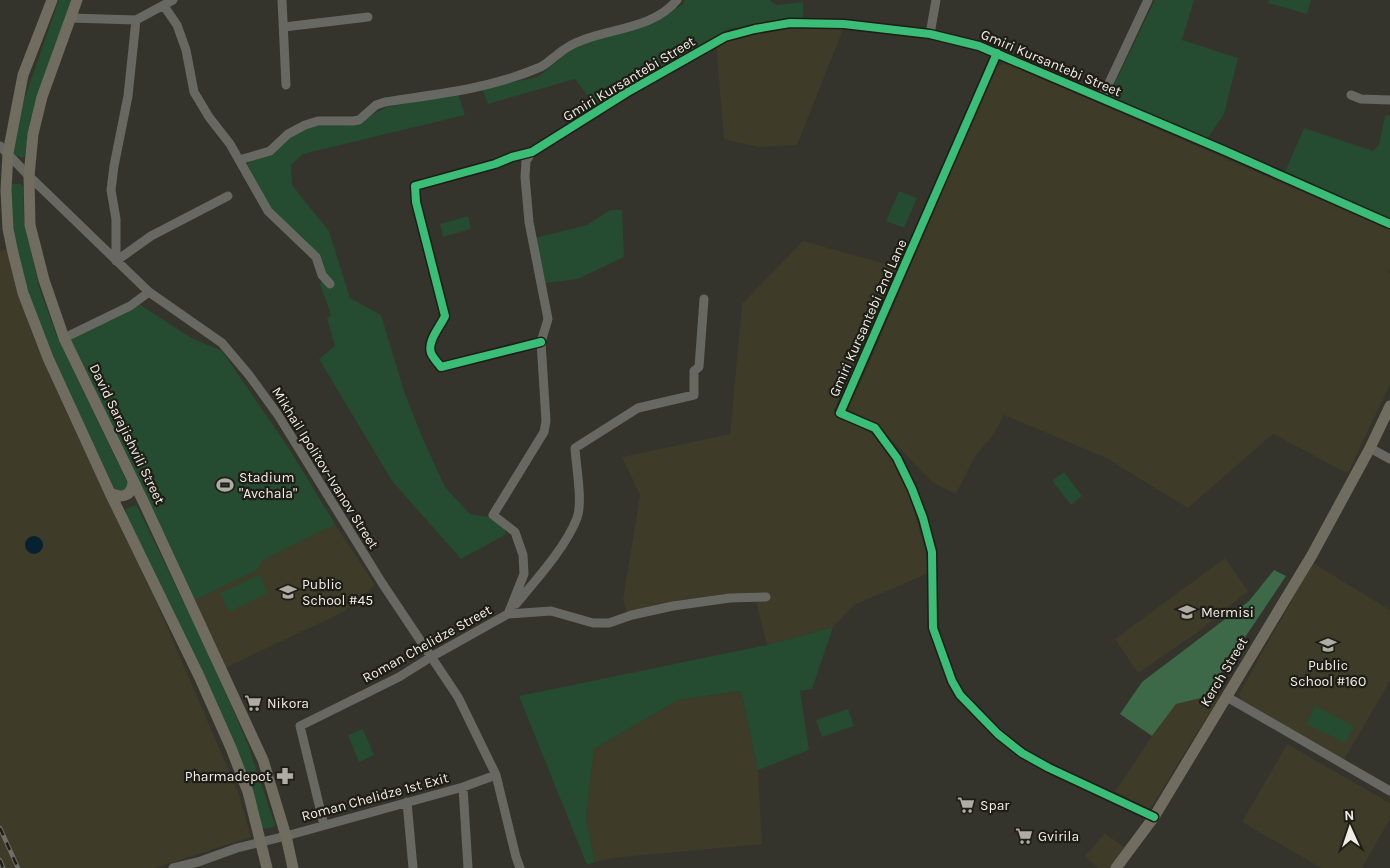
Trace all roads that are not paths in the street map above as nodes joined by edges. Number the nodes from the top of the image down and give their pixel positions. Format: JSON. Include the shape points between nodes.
{"nodes":[{"id":1,"x":52,"y":0,"type":"edge"},
{"id":2,"x":77,"y":0,"type":"edge"},
{"id":3,"x":173,"y":0,"type":"edge"},
{"id":4,"x":282,"y":0,"type":"edge"},
{"id":5,"x":677,"y":0,"type":"edge"},
{"id":6,"x":936,"y":0,"type":"edge"},
{"id":7,"x":1148,"y":0,"type":"edge"},
{"id":8,"x":164,"y":6,"type":"junction"},
{"id":9,"x":368,"y":17,"type":"dead end"},
{"id":10,"x":70,"y":18,"type":"junction"},
{"id":11,"x":136,"y":20,"type":"junction"},
{"id":12,"x":284,"y":27,"type":"junction"},
{"id":13,"x":930,"y":34,"type":"junction"},
{"id":14,"x":997,"y":53,"type":"junction"},
{"id":15,"x":286,"y":85,"type":"dead end"},
{"id":16,"x":1350,"y":95,"type":"dead end"},
{"id":17,"x":1102,"y":98,"type":"junction"},
{"id":18,"x":1390,"y":100,"type":"edge"},
{"id":19,"x":4,"y":149,"type":"edge"},
{"id":20,"x":532,"y":152,"type":"junction"},
{"id":21,"x":239,"y":160,"type":"junction"},
{"id":22,"x":31,"y":180,"type":"junction"},
{"id":23,"x":6,"y":181,"type":"junction"},
{"id":24,"x":228,"y":196,"type":"dead end"},
{"id":25,"x":1390,"y":224,"type":"edge"},
{"id":26,"x":116,"y":261,"type":"junction"},
{"id":27,"x":330,"y":284,"type":"dead end"},
{"id":28,"x":149,"y":292,"type":"junction"},
{"id":29,"x":704,"y":299,"type":"dead end"},
{"id":30,"x":64,"y":338,"type":"junction"},
{"id":31,"x":541,"y":342,"type":"junction"},
{"id":32,"x":1390,"y":406,"type":"edge"},
{"id":33,"x":1370,"y":448,"type":"junction"},
{"id":34,"x":1390,"y":459,"type":"edge"},
{"id":35,"x":133,"y":482,"type":"junction"},
{"id":36,"x":110,"y":493,"type":"junction"},
{"id":37,"x":144,"y":503,"type":"junction"},
{"id":38,"x":119,"y":511,"type":"junction"},
{"id":39,"x":766,"y":597,"type":"dead end"},
{"id":40,"x":508,"y":614,"type":"junction"},
{"id":41,"x":431,"y":657,"type":"junction"},
{"id":42,"x":1227,"y":697,"type":"junction"},
{"id":43,"x":496,"y":775,"type":"junction"},
{"id":44,"x":463,"y":787,"type":"junction"},
{"id":45,"x":1390,"y":791,"type":"edge"},
{"id":46,"x":408,"y":802,"type":"junction"},
{"id":47,"x":1154,"y":817,"type":"junction"},
{"id":48,"x":324,"y":825,"type":"junction"},
{"id":49,"x":286,"y":836,"type":"junction"},
{"id":50,"x":261,"y":843,"type":"junction"},
{"id":51,"x":174,"y":868,"type":"edge"},
{"id":52,"x":267,"y":868,"type":"edge"},
{"id":53,"x":293,"y":868,"type":"edge"},
{"id":54,"x":413,"y":868,"type":"edge"},
{"id":55,"x":468,"y":868,"type":"edge"},
{"id":56,"x":520,"y":868,"type":"edge"},
{"id":57,"x":1116,"y":868,"type":"edge"}],
"edges":[{"from":1,"to":19,"type":"main road","via":[[23,75]]},
{"from":2,"to":10,"type":"main road","name":"David Sarajishvili Street"},
{"from":3,"to":8,"type":"street"},
{"from":4,"to":12,"type":"street"},
{"from":5,"to":21,"type":"street","via":[[648,21],[580,40],[540,68],[487,86],[385,102],[353,122],[318,121],[288,134],[270,151]]},
{"from":6,"to":13,"type":"street"},
{"from":7,"to":17,"type":"street"},
{"from":8,"to":11,"type":"street"},
{"from":8,"to":21,"type":"street","via":[[177,25],[186,50],[194,92]]},
{"from":9,"to":12,"type":"street"},
{"from":10,"to":11,"type":"street"},
{"from":10,"to":22,"type":"main road","name":"David Sarajishvili Street","via":[[42,97],[33,134]]},
{"from":11,"to":26,"type":"street","via":[[128,96],[111,190],[116,219]]},
{"from":12,"to":15,"type":"street"},
{"from":13,"to":14,"type":"street","name":"Gmiri Kursantebi Street"},
{"from":13,"to":20,"type":"street","name":"Gmiri Kursantebi Street","via":[[844,24],[790,23],[724,37]]},
{"from":14,"to":17,"type":"street","name":"Gmiri Kursantebi Street"},
{"from":14,"to":47,"type":"street","name":"Gmiri Kursantebi 2nd Lane","via":[[840,413],[875,428],[898,458],[912,489],[932,552],[934,628],[960,695],[998,734],[1022,752]]},
{"from":16,"to":18,"type":"street"},
{"from":17,"to":25,"type":"street","name":"Gmiri Kursantebi Street"},
{"from":19,"to":22,"type":"street","name":"Mikhail Ipolitov-Ivanov Street"},
{"from":19,"to":23,"type":"main road"},
{"from":20,"to":31,"type":"street","name":"Roman Chelidze Street","via":[[526,161],[525,177],[529,222],[548,319]]},
{"from":20,"to":31,"type":"street","name":"Gmiri Kursantebi Street","via":[[415,186],[416,202],[445,316],[431,339],[431,353],[441,367]]},
{"from":21,"to":27,"type":"street","via":[[268,211],[316,257],[322,275]]},
{"from":22,"to":23,"type":"main road"},
{"from":22,"to":26,"type":"street","name":"Mikhail Ipolitov-Ivanov Street"},
{"from":22,"to":30,"type":"main road","name":"David Sarajishvili Street","via":[[30,225]]},
{"from":23,"to":36,"type":"main road","via":[[8,229],[24,293],[48,358]]},
{"from":24,"to":26,"type":"street","via":[[151,236]]},
{"from":26,"to":28,"type":"street","name":"Mikhail Ipolitov-Ivanov Street"},
{"from":28,"to":30,"type":"street","via":[[130,306]]},
{"from":28,"to":41,"type":"street","name":"Mikhail Ipolitov-Ivanov Street","via":[[222,343],[249,375]]},
{"from":29,"to":40,"type":"street","via":[[694,395],[638,408],[575,448],[577,518],[558,552]]},
{"from":30,"to":35,"type":"main road","name":"David Sarajishvili Street"},
{"from":31,"to":40,"type":"street","name":"Roman Chelidze Street","via":[[544,432],[493,516],[515,532],[523,555],[524,574]]},
{"from":32,"to":33,"type":"main road","name":"Kerch Street"},
{"from":33,"to":34,"type":"street"},
{"from":33,"to":42,"type":"main road","name":"Kerch Street"},
{"from":35,"to":36,"type":"main road","via":[[133,489],[128,495],[121,497]]},
{"from":35,"to":37,"type":"main road","name":"David Sarajishvili Street"},
{"from":36,"to":38,"type":"main road"},
{"from":37,"to":38,"type":"main road","via":[[130,500]]},
{"from":37,"to":49,"type":"main road","name":"David Sarajishvili Street","via":[[263,760]]},
{"from":38,"to":50,"type":"main road","via":[[231,748],[248,792]]},
{"from":39,"to":40,"type":"street","via":[[672,606],[609,623],[593,623],[551,611]]},
{"from":40,"to":41,"type":"street","name":"Roman Chelidze Street"},
{"from":41,"to":43,"type":"street","name":"Mikhail Ipolitov-Ivanov Street","via":[[458,697]]},
{"from":41,"to":48,"type":"street","name":"Roman Chelidze Street","via":[[399,677],[300,726]]},
{"from":42,"to":45,"type":"street"},
{"from":42,"to":47,"type":"main road","name":"Kerch Street"},
{"from":43,"to":44,"type":"street","name":"Roman Chelidze 1st Exit"},
{"from":43,"to":56,"type":"street","name":"Mikhail Ipolitov-Ivanov Street"},
{"from":44,"to":46,"type":"street","name":"Roman Chelidze 1st Exit"},
{"from":44,"to":55,"type":"street"},
{"from":46,"to":48,"type":"street","name":"Roman Chelidze 1st Exit"},
{"from":46,"to":54,"type":"street"},
{"from":47,"to":57,"type":"main road","name":"Kerch Street"},
{"from":48,"to":49,"type":"street","name":"Roman Chelidze 1st Exit"},
{"from":49,"to":50,"type":"street","name":"Roman Chelidze 1st Exit"},
{"from":49,"to":53,"type":"main road","name":"David Sarajishvili Street"},
{"from":50,"to":51,"type":"street","name":"Roman Chelidze 1st Exit"},
{"from":50,"to":52,"type":"main road"}]}
